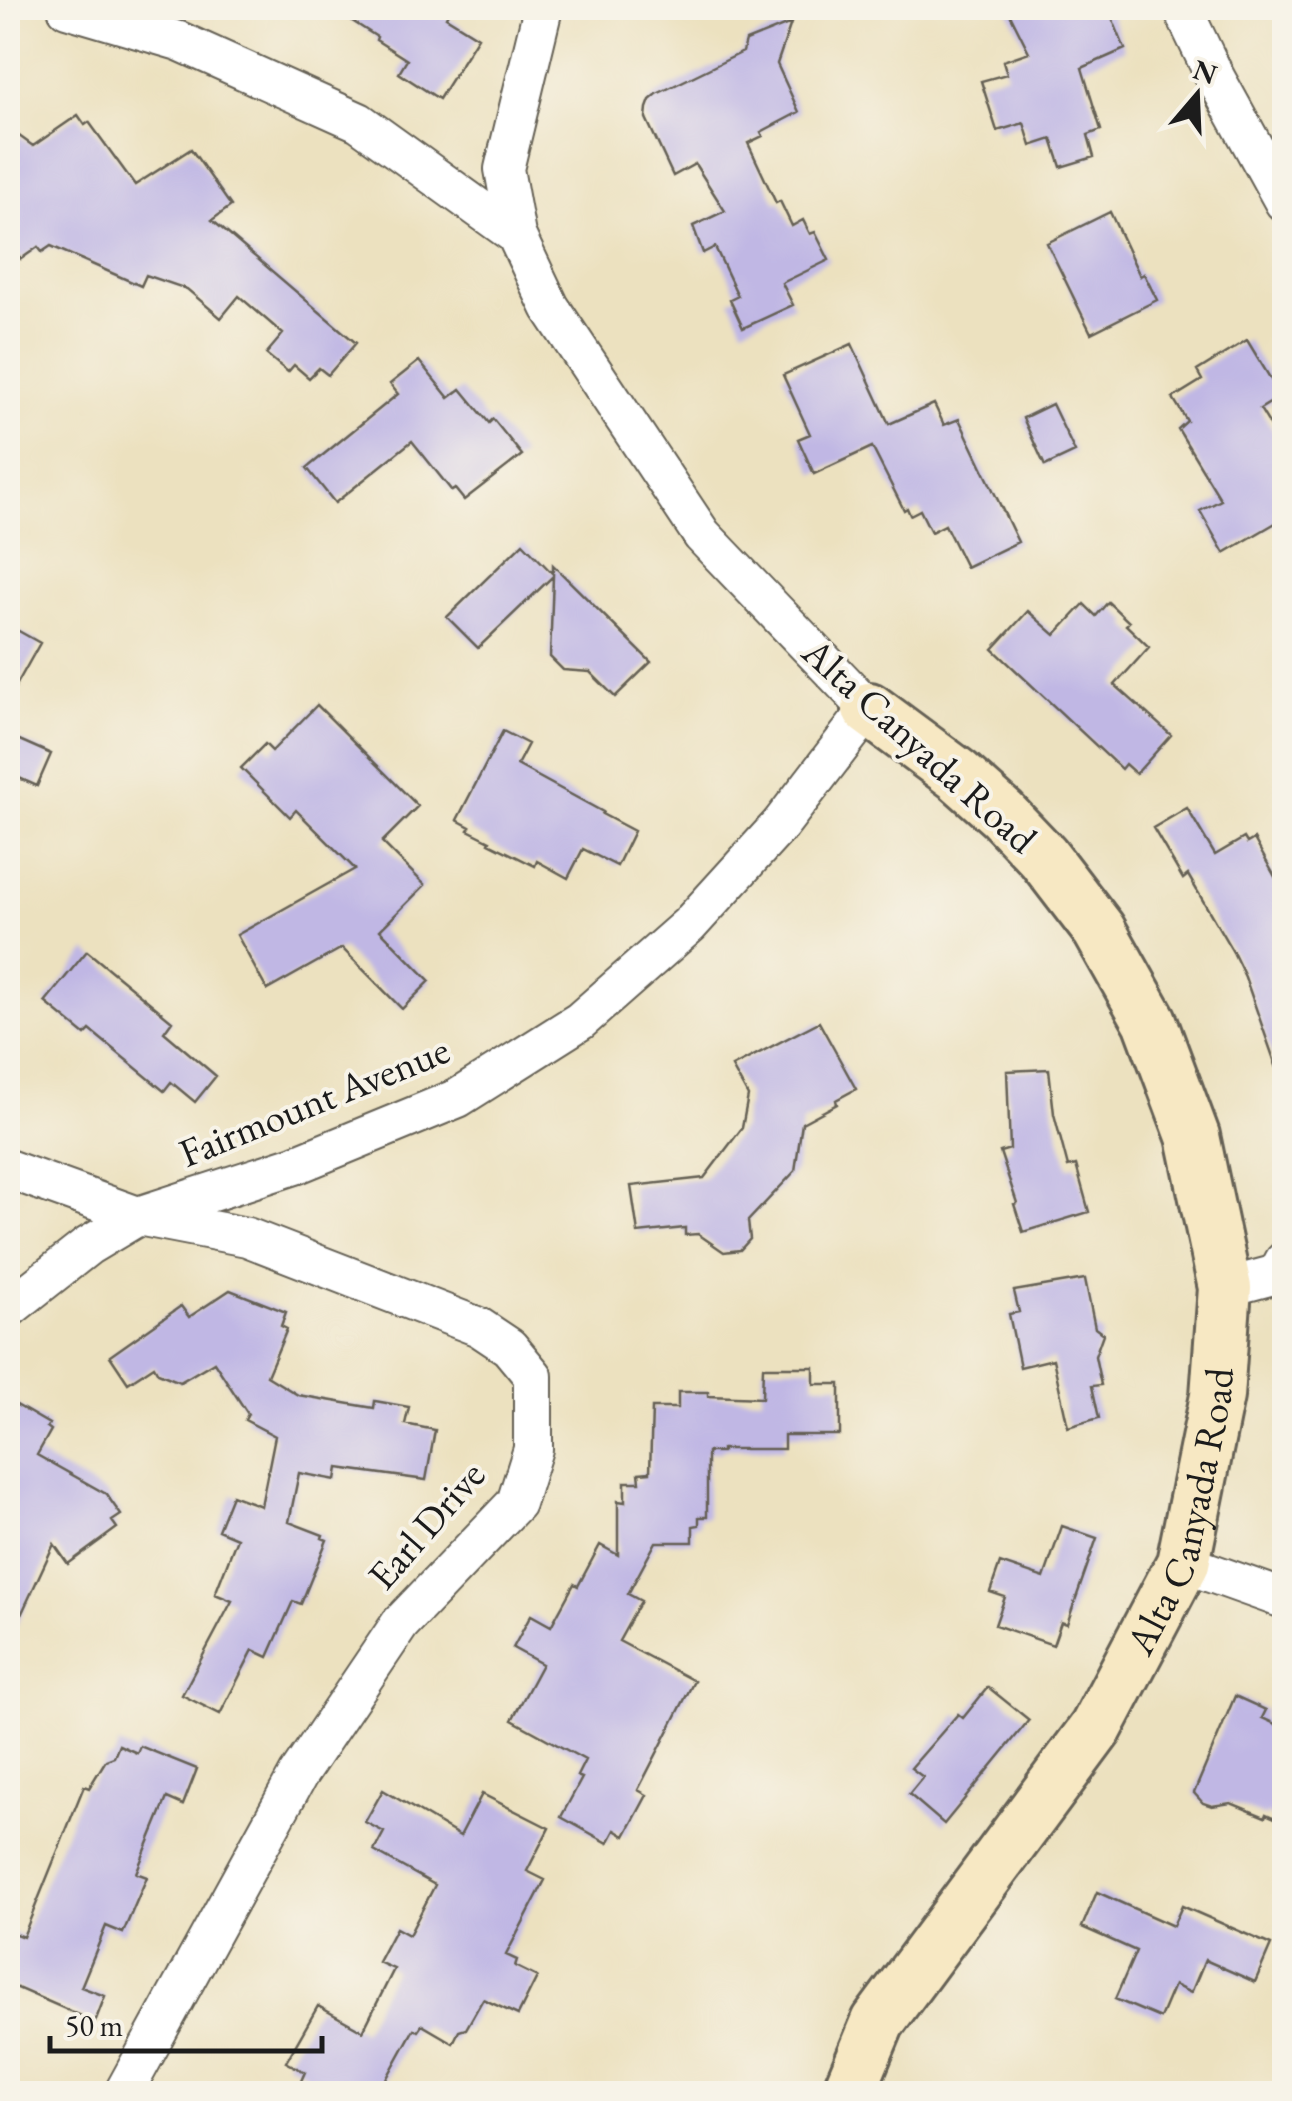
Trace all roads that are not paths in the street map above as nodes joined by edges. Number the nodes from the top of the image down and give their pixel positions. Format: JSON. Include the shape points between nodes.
{"nodes":[{"id":1,"x":67,"y":8,"type":"edge"},
{"id":2,"x":543,"y":8,"type":"edge"},
{"id":3,"x":1182,"y":8,"type":"edge"},
{"id":4,"x":1284,"y":202,"type":"edge"},
{"id":5,"x":516,"y":235,"type":"junction"},
{"id":6,"x":869,"y":709,"type":"junction"},
{"id":7,"x":8,"y":1169,"type":"edge"},
{"id":8,"x":138,"y":1216,"type":"junction"},
{"id":9,"x":1284,"y":1260,"type":"edge"},
{"id":10,"x":1225,"y":1288,"type":"junction"},
{"id":11,"x":8,"y":1309,"type":"edge"},
{"id":12,"x":1183,"y":1563,"type":"junction"},
{"id":13,"x":1284,"y":1599,"type":"edge"},
{"id":14,"x":123,"y":2094,"type":"edge"},
{"id":15,"x":848,"y":2094,"type":"edge"}],
"edges":[{"from":1,"to":5,"type":"street","via":[[178,41],[359,122]]},
{"from":2,"to":5,"type":"street","name":"Alta Canyada Road","via":[[504,170]]},
{"from":3,"to":4,"type":"street"},
{"from":5,"to":6,"type":"street","name":"Alta Canyada Road","via":[[550,307],[702,534]]},
{"from":6,"to":8,"type":"street","name":"Fairmount Avenue","via":[[780,826],[689,924],[580,1021],[458,1098],[296,1165]]},
{"from":6,"to":10,"type":"street","name":"Alta Canyada Road","via":[[1002,814],[1100,930],[1150,1021],[1192,1136]]},
{"from":7,"to":8,"type":"street"},
{"from":8,"to":11,"type":"street","name":"Fairmount Avenue"},
{"from":8,"to":14,"type":"street","name":"Earl Drive","via":[[247,1237],[479,1327],[509,1347],[533,1376],[533,1449],[516,1503],[400,1624],[298,1775]]},
{"from":9,"to":10,"type":"street","via":[[1277,1274]]},
{"from":10,"to":12,"type":"street","name":"Alta Canyada Road","via":[[1217,1396]]},
{"from":12,"to":13,"type":"street"},
{"from":12,"to":15,"type":"street","name":"Alta Canyada Road","via":[[1096,1728],[878,2022]]}]}
